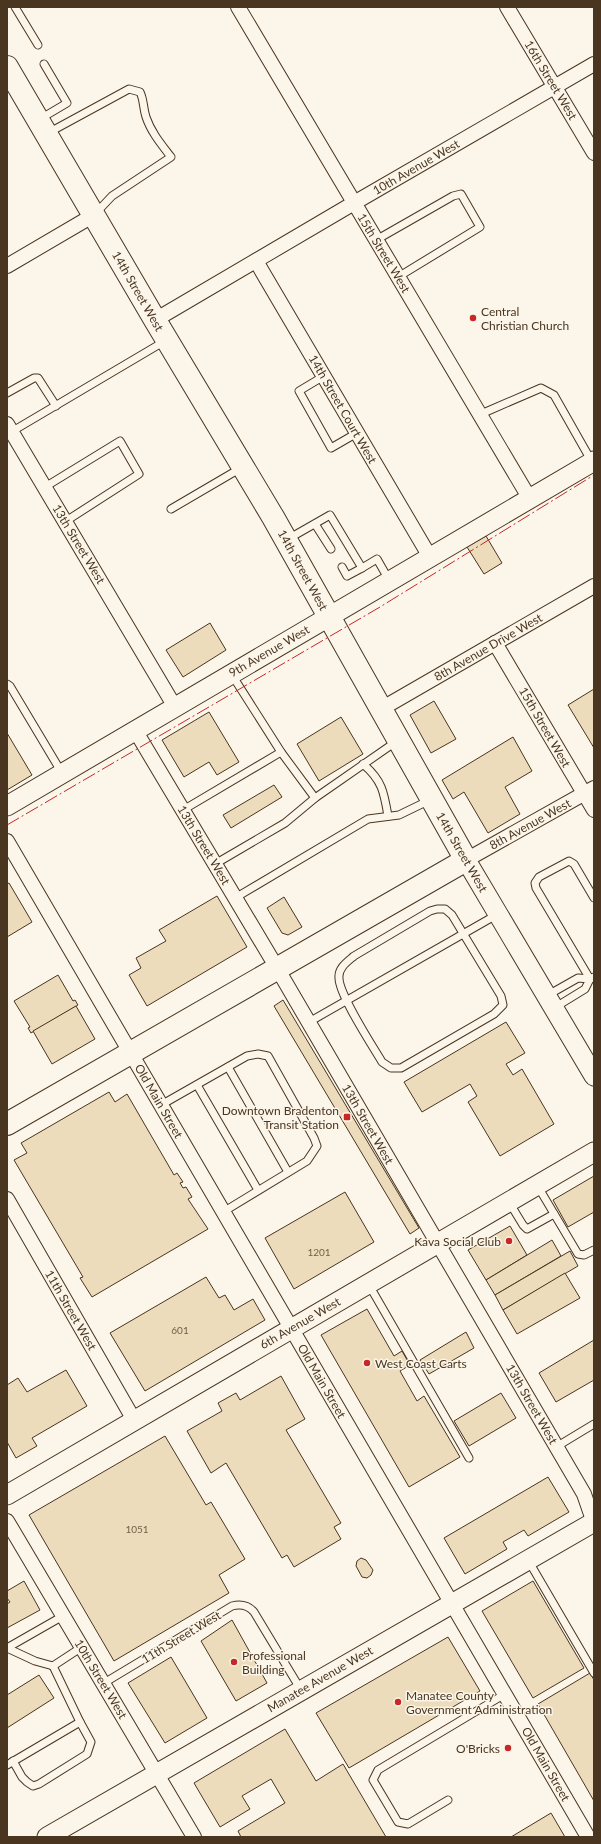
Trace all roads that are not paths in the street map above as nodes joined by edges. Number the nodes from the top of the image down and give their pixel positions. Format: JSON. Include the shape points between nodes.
{"nodes":[{"id":1,"x":15,"y":7,"type":"edge"},
{"id":2,"x":238,"y":7,"type":"edge"},
{"id":3,"x":507,"y":7,"type":"edge"},
{"id":4,"x":38,"y":45,"type":"dead end"},
{"id":5,"x":44,"y":64,"type":"dead end"},
{"id":6,"x":594,"y":64,"type":"edge"},
{"id":7,"x":7,"y":67,"type":"edge"},
{"id":8,"x":555,"y":87,"type":"junction"},
{"id":9,"x":42,"y":127,"type":"junction"},
{"id":10,"x":594,"y":153,"type":"edge"},
{"id":11,"x":354,"y":203,"type":"junction"},
{"id":12,"x":94,"y":216,"type":"junction"},
{"id":13,"x":376,"y":240,"type":"junction"},
{"id":14,"x":256,"y":261,"type":"junction"},
{"id":15,"x":7,"y":266,"type":"edge"},
{"id":16,"x":398,"y":277,"type":"junction"},
{"id":17,"x":155,"y":320,"type":"junction"},
{"id":18,"x":167,"y":340,"type":"junction"},
{"id":19,"x":324,"y":376,"type":"junction"},
{"id":20,"x":7,"y":393,"type":"edge"},
{"id":21,"x":56,"y":406,"type":"junction"},
{"id":22,"x":481,"y":414,"type":"junction"},
{"id":23,"x":9,"y":428,"type":"edge"},
{"id":24,"x":357,"y":433,"type":"junction"},
{"id":25,"x":593,"y":462,"type":"edge"},
{"id":26,"x":243,"y":467,"type":"junction"},
{"id":27,"x":45,"y":487,"type":"junction"},
{"id":28,"x":530,"y":499,"type":"junction"},
{"id":29,"x":171,"y":509,"type":"dead end"},
{"id":30,"x":66,"y":521,"type":"junction"},
{"id":31,"x":315,"y":524,"type":"junction"},
{"id":32,"x":287,"y":540,"type":"junction"},
{"id":33,"x":331,"y":550,"type":"dead end"},
{"id":34,"x":430,"y":557,"type":"junction"},
{"id":35,"x":342,"y":567,"type":"dead end"},
{"id":36,"x":362,"y":568,"type":"junction"},
{"id":37,"x":389,"y":581,"type":"junction"},
{"id":38,"x":594,"y":586,"type":"edge"},
{"id":39,"x":329,"y":616,"type":"junction"},
{"id":40,"x":496,"y":643,"type":"junction"},
{"id":41,"x":231,"y":674,"type":"junction"},
{"id":42,"x":7,"y":684,"type":"edge"},
{"id":43,"x":175,"y":707,"type":"junction"},
{"id":44,"x":381,"y":709,"type":"junction"},
{"id":45,"x":135,"y":730,"type":"junction"},
{"id":46,"x":399,"y":740,"type":"junction"},
{"id":47,"x":281,"y":752,"type":"junction"},
{"id":48,"x":363,"y":764,"type":"junction"},
{"id":49,"x":62,"y":773,"type":"junction"},
{"id":50,"x":589,"y":791,"type":"edge"},
{"id":51,"x":315,"y":798,"type":"junction"},
{"id":52,"x":431,"y":799,"type":"junction"},
{"id":53,"x":7,"y":806,"type":"edge"},
{"id":54,"x":183,"y":810,"type":"junction"},
{"id":55,"x":594,"y":810,"type":"edge"},
{"id":56,"x":388,"y":816,"type":"junction"},
{"id":57,"x":7,"y":841,"type":"edge"},
{"id":58,"x":466,"y":860,"type":"junction"},
{"id":59,"x":215,"y":864,"type":"junction"},
{"id":60,"x":235,"y":898,"type":"junction"},
{"id":61,"x":594,"y":898,"type":"edge"},
{"id":62,"x":498,"y":914,"type":"junction"},
{"id":63,"x":464,"y":933,"type":"junction"},
{"id":64,"x":277,"y":968,"type":"junction"},
{"id":65,"x":592,"y":978,"type":"edge"},
{"id":66,"x":346,"y":1001,"type":"junction"},
{"id":67,"x":550,"y":1002,"type":"junction"},
{"id":68,"x":308,"y":1022,"type":"junction"},
{"id":69,"x":131,"y":1052,"type":"junction"},
{"id":70,"x":228,"y":1067,"type":"junction"},
{"id":71,"x":594,"y":1076,"type":"edge"},
{"id":72,"x":198,"y":1085,"type":"junction"},
{"id":73,"x":162,"y":1105,"type":"junction"},
{"id":74,"x":7,"y":1124,"type":"edge"},
{"id":75,"x":594,"y":1152,"type":"edge"},
{"id":76,"x":288,"y":1172,"type":"junction"},
{"id":77,"x":537,"y":1184,"type":"junction"},
{"id":78,"x":258,"y":1190,"type":"junction"},
{"id":79,"x":7,"y":1199,"type":"edge"},
{"id":80,"x":508,"y":1201,"type":"junction"},
{"id":81,"x":223,"y":1212,"type":"junction"},
{"id":82,"x":554,"y":1214,"type":"junction"},
{"id":83,"x":437,"y":1242,"type":"junction"},
{"id":84,"x":594,"y":1250,"type":"edge"},
{"id":85,"x":368,"y":1283,"type":"junction"},
{"id":86,"x":291,"y":1328,"type":"junction"},
{"id":87,"x":134,"y":1420,"type":"junction"},
{"id":88,"x":594,"y":1424,"type":"edge"},
{"id":89,"x":556,"y":1447,"type":"junction"},
{"id":90,"x":469,"y":1458,"type":"dead end"},
{"id":91,"x":7,"y":1495,"type":"edge"},
{"id":92,"x":7,"y":1521,"type":"edge"},
{"id":93,"x":594,"y":1522,"type":"edge"},
{"id":94,"x":528,"y":1560,"type":"junction"},
{"id":95,"x":452,"y":1604,"type":"junction"},
{"id":96,"x":63,"y":1616,"type":"junction"},
{"id":97,"x":82,"y":1647,"type":"junction"},
{"id":98,"x":7,"y":1648,"type":"edge"},
{"id":99,"x":53,"y":1666,"type":"junction"},
{"id":100,"x":594,"y":1673,"type":"edge"},
{"id":101,"x":104,"y":1683,"type":"junction"},
{"id":102,"x":301,"y":1690,"type":"junction"},
{"id":103,"x":504,"y":1694,"type":"junction"},
{"id":104,"x":80,"y":1722,"type":"junction"},
{"id":105,"x":10,"y":1763,"type":"edge"},
{"id":106,"x":158,"y":1774,"type":"junction"},
{"id":107,"x":448,"y":1800,"type":"dead end"},
{"id":108,"x":47,"y":1837,"type":"edge"},
{"id":109,"x":194,"y":1837,"type":"edge"},
{"id":110,"x":588,"y":1837,"type":"edge"}],
"edges":[{"from":1,"to":4,"type":"lane"},
{"from":2,"to":11,"type":"street","name":"15th Street West"},
{"from":3,"to":8,"type":"street","name":"16th Street West"},
{"from":5,"to":9,"type":"lane","via":[[67,103]]},
{"from":6,"to":8,"type":"street","name":"10th Avenue West"},
{"from":7,"to":9,"type":"main road","name":"14th Street West"},
{"from":8,"to":10,"type":"street","name":"16th Street West"},
{"from":8,"to":11,"type":"street","name":"10th Avenue West"},
{"from":9,"to":12,"type":"main road","name":"14th Street West"},
{"from":9,"to":12,"type":"lane","via":[[129,89],[140,92],[152,131],[171,157],[112,196]]},
{"from":11,"to":13,"type":"street","name":"15th Street West"},
{"from":11,"to":14,"type":"street","name":"10th Avenue West"},
{"from":12,"to":15,"type":"street"},
{"from":12,"to":17,"type":"main road","name":"14th Street West"},
{"from":13,"to":16,"type":"street","name":"15th Street West"},
{"from":13,"to":16,"type":"lane","via":[[453,196],[461,194],[477,218],[480,227]]},
{"from":14,"to":17,"type":"street","name":"10th Avenue West"},
{"from":14,"to":19,"type":"street","name":"14th Street Court West"},
{"from":16,"to":22,"type":"street","name":"15th Street West"},
{"from":17,"to":18,"type":"main road","name":"14th Street West"},
{"from":18,"to":21,"type":"lane"},
{"from":18,"to":26,"type":"main road","name":"14th Street West"},
{"from":19,"to":24,"type":"street","name":"14th Street Court West"},
{"from":19,"to":24,"type":"lane","via":[[299,391],[331,448]]},
{"from":20,"to":21,"type":"lane","via":[[38,378]]},
{"from":21,"to":23,"type":"lane"},
{"from":22,"to":25,"type":"lane","via":[[541,388],[546,389],[554,395]]},
{"from":22,"to":28,"type":"street","name":"15th Street West"},
{"from":23,"to":27,"type":"street","name":"13th Street West"},
{"from":24,"to":34,"type":"street","name":"14th Street Court West"},
{"from":25,"to":28,"type":"main road","name":"9th Avenue West"},
{"from":26,"to":29,"type":"lane"},
{"from":26,"to":32,"type":"main road","name":"14th Street West"},
{"from":27,"to":30,"type":"street","name":"13th Street West"},
{"from":27,"to":30,"type":"lane","via":[[120,441],[139,474]]},
{"from":28,"to":34,"type":"main road","name":"9th Avenue West"},
{"from":30,"to":43,"type":"street","name":"13th Street West"},
{"from":31,"to":32,"type":"lane"},
{"from":31,"to":33,"type":"lane"},
{"from":31,"to":36,"type":"lane","via":[[330,515]]},
{"from":32,"to":39,"type":"main road","name":"14th Street West"},
{"from":34,"to":37,"type":"main road","name":"9th Avenue West"},
{"from":35,"to":36,"type":"lane","via":[[347,576]]},
{"from":36,"to":37,"type":"lane","via":[[377,559]]},
{"from":37,"to":39,"type":"main road","name":"9th Avenue West"},
{"from":38,"to":40,"type":"street","name":"8th Avenue Drive West"},
{"from":39,"to":41,"type":"main road","name":"9th Avenue West"},
{"from":39,"to":44,"type":"main road","name":"14th Street West"},
{"from":40,"to":44,"type":"street","name":"8th Avenue Drive West"},
{"from":40,"to":50,"type":"street","name":"15th Street West"},
{"from":41,"to":43,"type":"main road","name":"9th Avenue West"},
{"from":41,"to":47,"type":"lane"},
{"from":42,"to":49,"type":"lane"},
{"from":43,"to":45,"type":"main road","name":"9th Avenue West"},
{"from":44,"to":46,"type":"main road","name":"14th Street West"},
{"from":45,"to":49,"type":"main road","name":"9th Avenue West"},
{"from":45,"to":54,"type":"street","name":"13th Street West"},
{"from":46,"to":48,"type":"lane"},
{"from":46,"to":52,"type":"main road","name":"14th Street West"},
{"from":47,"to":51,"type":"lane"},
{"from":47,"to":54,"type":"lane"},
{"from":48,"to":51,"type":"lane"},
{"from":48,"to":56,"type":"lane","via":[[379,781]]},
{"from":49,"to":53,"type":"main road","name":"9th Avenue West"},
{"from":50,"to":55,"type":"street","name":"15th Street West"},
{"from":50,"to":58,"type":"street","name":"8th Avenue West"},
{"from":51,"to":59,"type":"lane","via":[[285,823]]},
{"from":52,"to":56,"type":"lane","via":[[399,815]]},
{"from":52,"to":58,"type":"main road","name":"14th Street West"},
{"from":54,"to":59,"type":"street","name":"13th Street West"},
{"from":56,"to":60,"type":"lane","via":[[368,819]]},
{"from":57,"to":69,"type":"street","name":"Old Main Street"},
{"from":58,"to":62,"type":"main road","name":"14th Street West"},
{"from":58,"to":64,"type":"main road"},
{"from":59,"to":60,"type":"street","name":"13th Street West"},
{"from":60,"to":64,"type":"street","name":"13th Street West"},
{"from":61,"to":65,"type":"lane","via":[[574,864],[569,861],[539,878],[535,883]]},
{"from":62,"to":63,"type":"lane"},
{"from":62,"to":67,"type":"main road","name":"14th Street West"},
{"from":63,"to":66,"type":"lane"},
{"from":63,"to":66,"type":"lane","via":[[452,915],[445,910],[430,911],[343,964],[338,979]]},
{"from":63,"to":66,"type":"lane","via":[[501,996],[503,1004],[494,1014],[401,1068],[391,1068],[382,1062]]},
{"from":64,"to":68,"type":"street","name":"13th Street West"},
{"from":64,"to":69,"type":"main road"},
{"from":65,"to":67,"type":"lane","via":[[585,989]]},
{"from":65,"to":67,"type":"lane","via":[[578,978]]},
{"from":66,"to":68,"type":"lane"},
{"from":67,"to":71,"type":"main road","name":"14th Street West"},
{"from":68,"to":83,"type":"street","name":"13th Street West"},
{"from":69,"to":73,"type":"street","name":"Old Main Street"},
{"from":69,"to":74,"type":"main road"},
{"from":70,"to":72,"type":"lane"},
{"from":70,"to":76,"type":"lane"},
{"from":70,"to":76,"type":"lane","via":[[247,1056],[258,1054],[268,1056],[275,1068],[317,1146],[307,1160]]},
{"from":72,"to":73,"type":"lane"},
{"from":72,"to":78,"type":"lane"},
{"from":73,"to":81,"type":"street","name":"Old Main Street"},
{"from":75,"to":77,"type":"main road","name":"6th Avenue West"},
{"from":76,"to":78,"type":"lane"},
{"from":77,"to":80,"type":"main road","name":"6th Avenue West"},
{"from":77,"to":82,"type":"lane"},
{"from":78,"to":81,"type":"lane"},
{"from":79,"to":87,"type":"street","name":"11th Street West"},
{"from":80,"to":82,"type":"lane","via":[[527,1229]]},
{"from":80,"to":83,"type":"main road","name":"6th Avenue West"},
{"from":81,"to":86,"type":"street","name":"Old Main Street"},
{"from":82,"to":84,"type":"lane","via":[[578,1254],[584,1255]]},
{"from":83,"to":85,"type":"main road","name":"6th Avenue West"},
{"from":83,"to":89,"type":"street","name":"13th Street West"},
{"from":85,"to":86,"type":"main road","name":"6th Avenue West"},
{"from":85,"to":90,"type":"lane"},
{"from":86,"to":87,"type":"main road","name":"6th Avenue West"},
{"from":86,"to":95,"type":"street","name":"Old Main Street"},
{"from":87,"to":91,"type":"main road","name":"6th Avenue West"},
{"from":88,"to":89,"type":"lane"},
{"from":89,"to":93,"type":"street","name":"13th Street West","via":[[584,1494]]},
{"from":92,"to":96,"type":"street","name":"10th Street West"},
{"from":93,"to":94,"type":"main road","name":"Manatee Avenue West"},
{"from":94,"to":95,"type":"main road","name":"Manatee Avenue West"},
{"from":94,"to":100,"type":"lane"},
{"from":95,"to":102,"type":"main road","name":"Manatee Avenue West"},
{"from":95,"to":103,"type":"street","name":"Old Main Street"},
{"from":96,"to":97,"type":"street","name":"10th Street West"},
{"from":96,"to":98,"type":"lane"},
{"from":97,"to":99,"type":"lane"},
{"from":97,"to":101,"type":"street","name":"10th Street West"},
{"from":98,"to":99,"type":"lane"},
{"from":99,"to":104,"type":"lane"},
{"from":101,"to":102,"type":"lane","name":"11th Street West","via":[[232,1606],[246,1606],[257,1617]]},
{"from":101,"to":106,"type":"street","name":"10th Street West"},
{"from":102,"to":106,"type":"main road","name":"Manatee Avenue West"},
{"from":103,"to":107,"type":"lane","via":[[378,1770],[373,1780],[398,1822],[408,1824]]},
{"from":103,"to":110,"type":"street","name":"Old Main Street"},
{"from":104,"to":105,"type":"lane"},
{"from":104,"to":105,"type":"lane","via":[[91,1742],[87,1754],[39,1784],[33,1786],[27,1782]]},
{"from":106,"to":108,"type":"main road","name":"Manatee Avenue West"},
{"from":106,"to":109,"type":"street","name":"10th Street West"}]}
